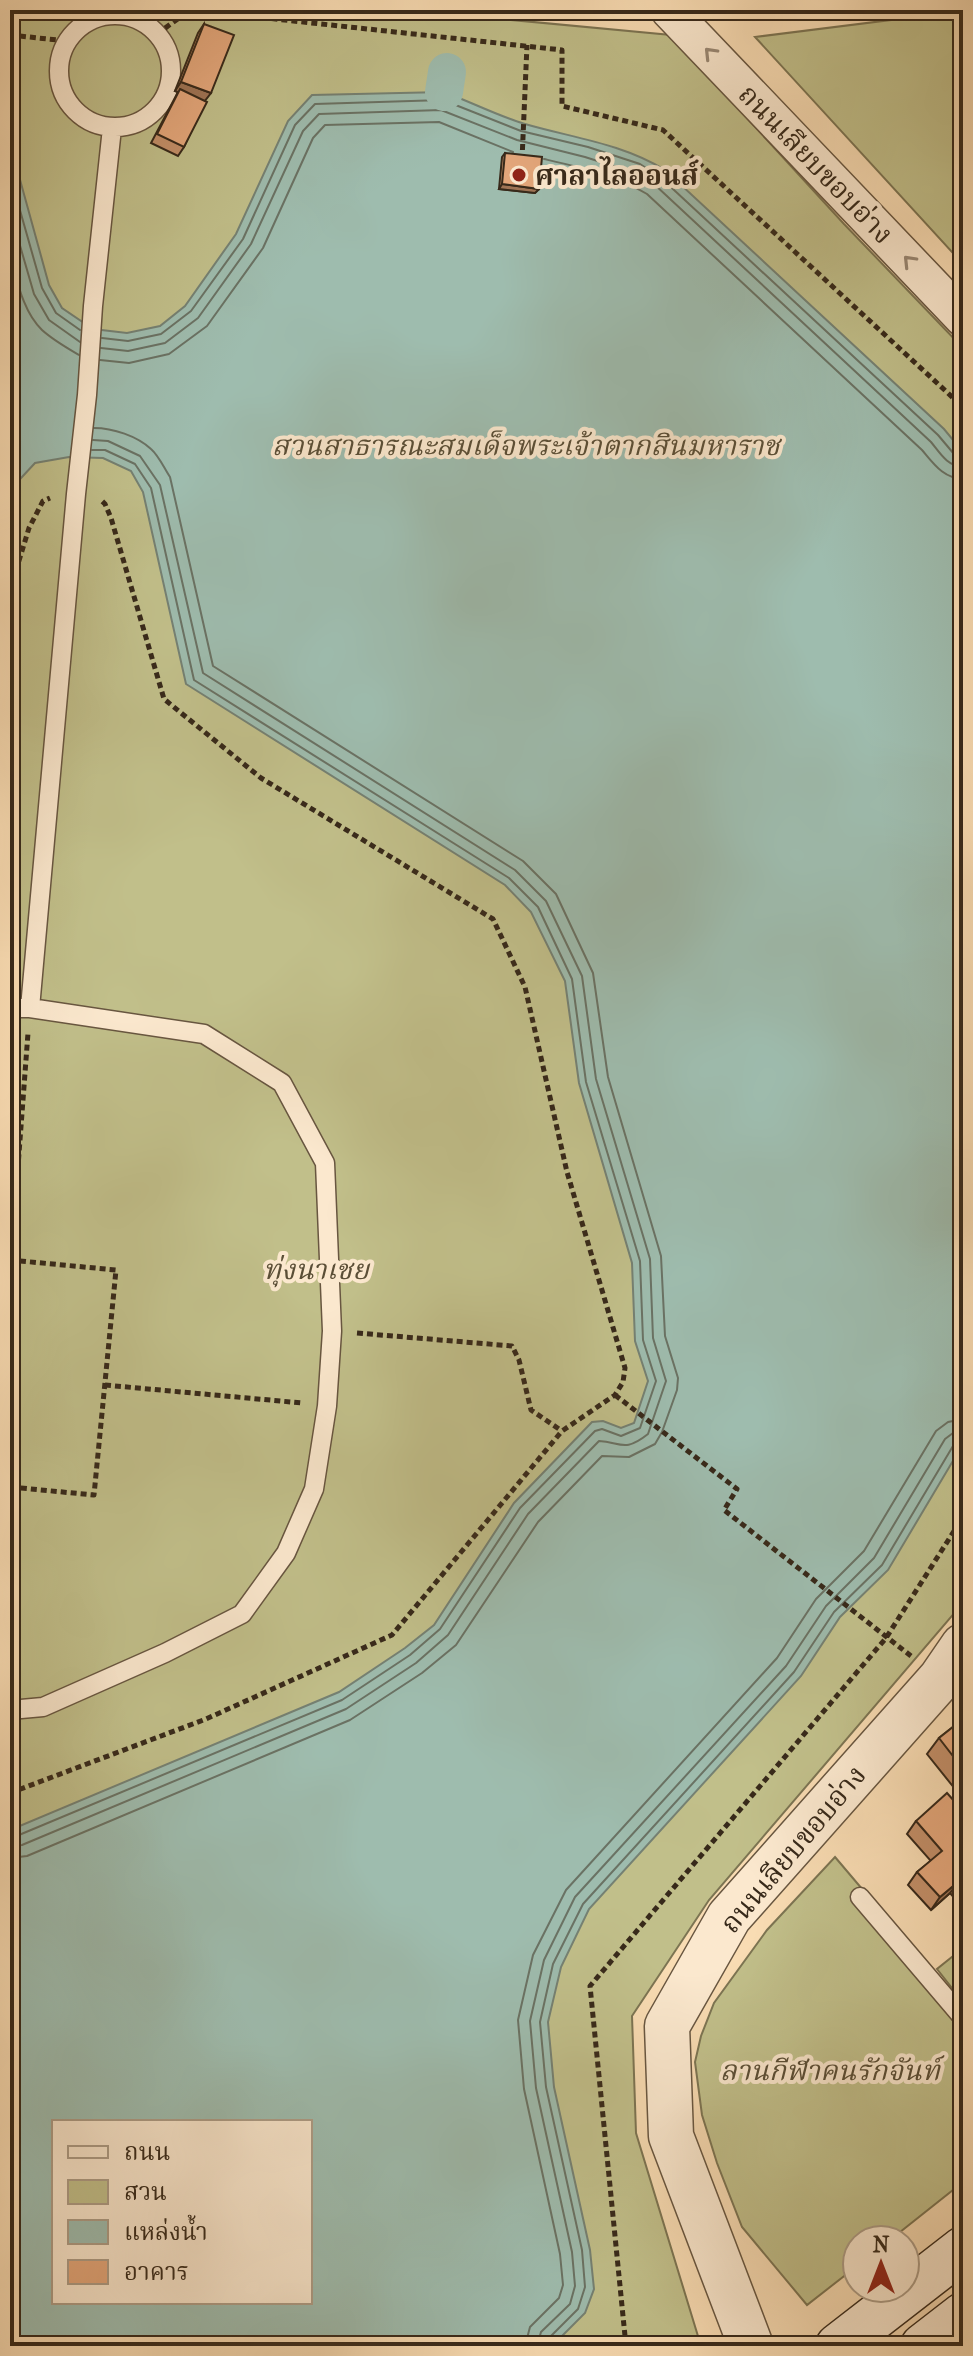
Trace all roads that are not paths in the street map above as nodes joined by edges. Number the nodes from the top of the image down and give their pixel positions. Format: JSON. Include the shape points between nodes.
{"nodes":[{"id":1,"x":669,"y":10,"type":"edge"},
{"id":2,"x":125,"y":13,"type":"edge"},
{"id":3,"x":112,"y":128,"type":"junction"},
{"id":4,"x":963,"y":318,"type":"edge"},
{"id":5,"x":10,"y":1008,"type":"edge"},
{"id":6,"x":30,"y":1008,"type":"junction"},
{"id":7,"x":952,"y":1662,"type":"edge"},
{"id":8,"x":10,"y":1710,"type":"edge"},
{"id":9,"x":860,"y":1897,"type":"dead end"},
{"id":10,"x":963,"y":2018,"type":"edge"},
{"id":11,"x":963,"y":2249,"type":"edge"},
{"id":12,"x":963,"y":2315,"type":"edge"},
{"id":13,"x":751,"y":2346,"type":"edge"},
{"id":14,"x":838,"y":2346,"type":"edge"},
{"id":15,"x":923,"y":2346,"type":"edge"}],
"edges":[{"from":4,"to":1,"type":"street","name":"ถนนเลียบขอบอ่าง","one_way":true},
{"from":2,"to":3,"type":"lane","via":[[157,34],[172,74],[153,113]]},
{"from":2,"to":3,"type":"lane","via":[[78,29],[67,41],[58,73],[67,101],[79,114]]},
{"from":3,"to":6,"type":"lane"},
{"from":5,"to":6,"type":"lane"},
{"from":6,"to":8,"type":"lane","via":[[204,1034],[282,1083],[325,1163],[332,1331],[314,1489],[286,1553],[242,1614],[43,1707]]},
{"from":7,"to":13,"type":"street","name":"ถนนเลียบขอบอ่าง","via":[[729,1917],[667,2026],[671,2136]]},
{"from":9,"to":10,"type":"lane"},
{"from":11,"to":14,"type":"street"},
{"from":12,"to":15,"type":"street"}]}
